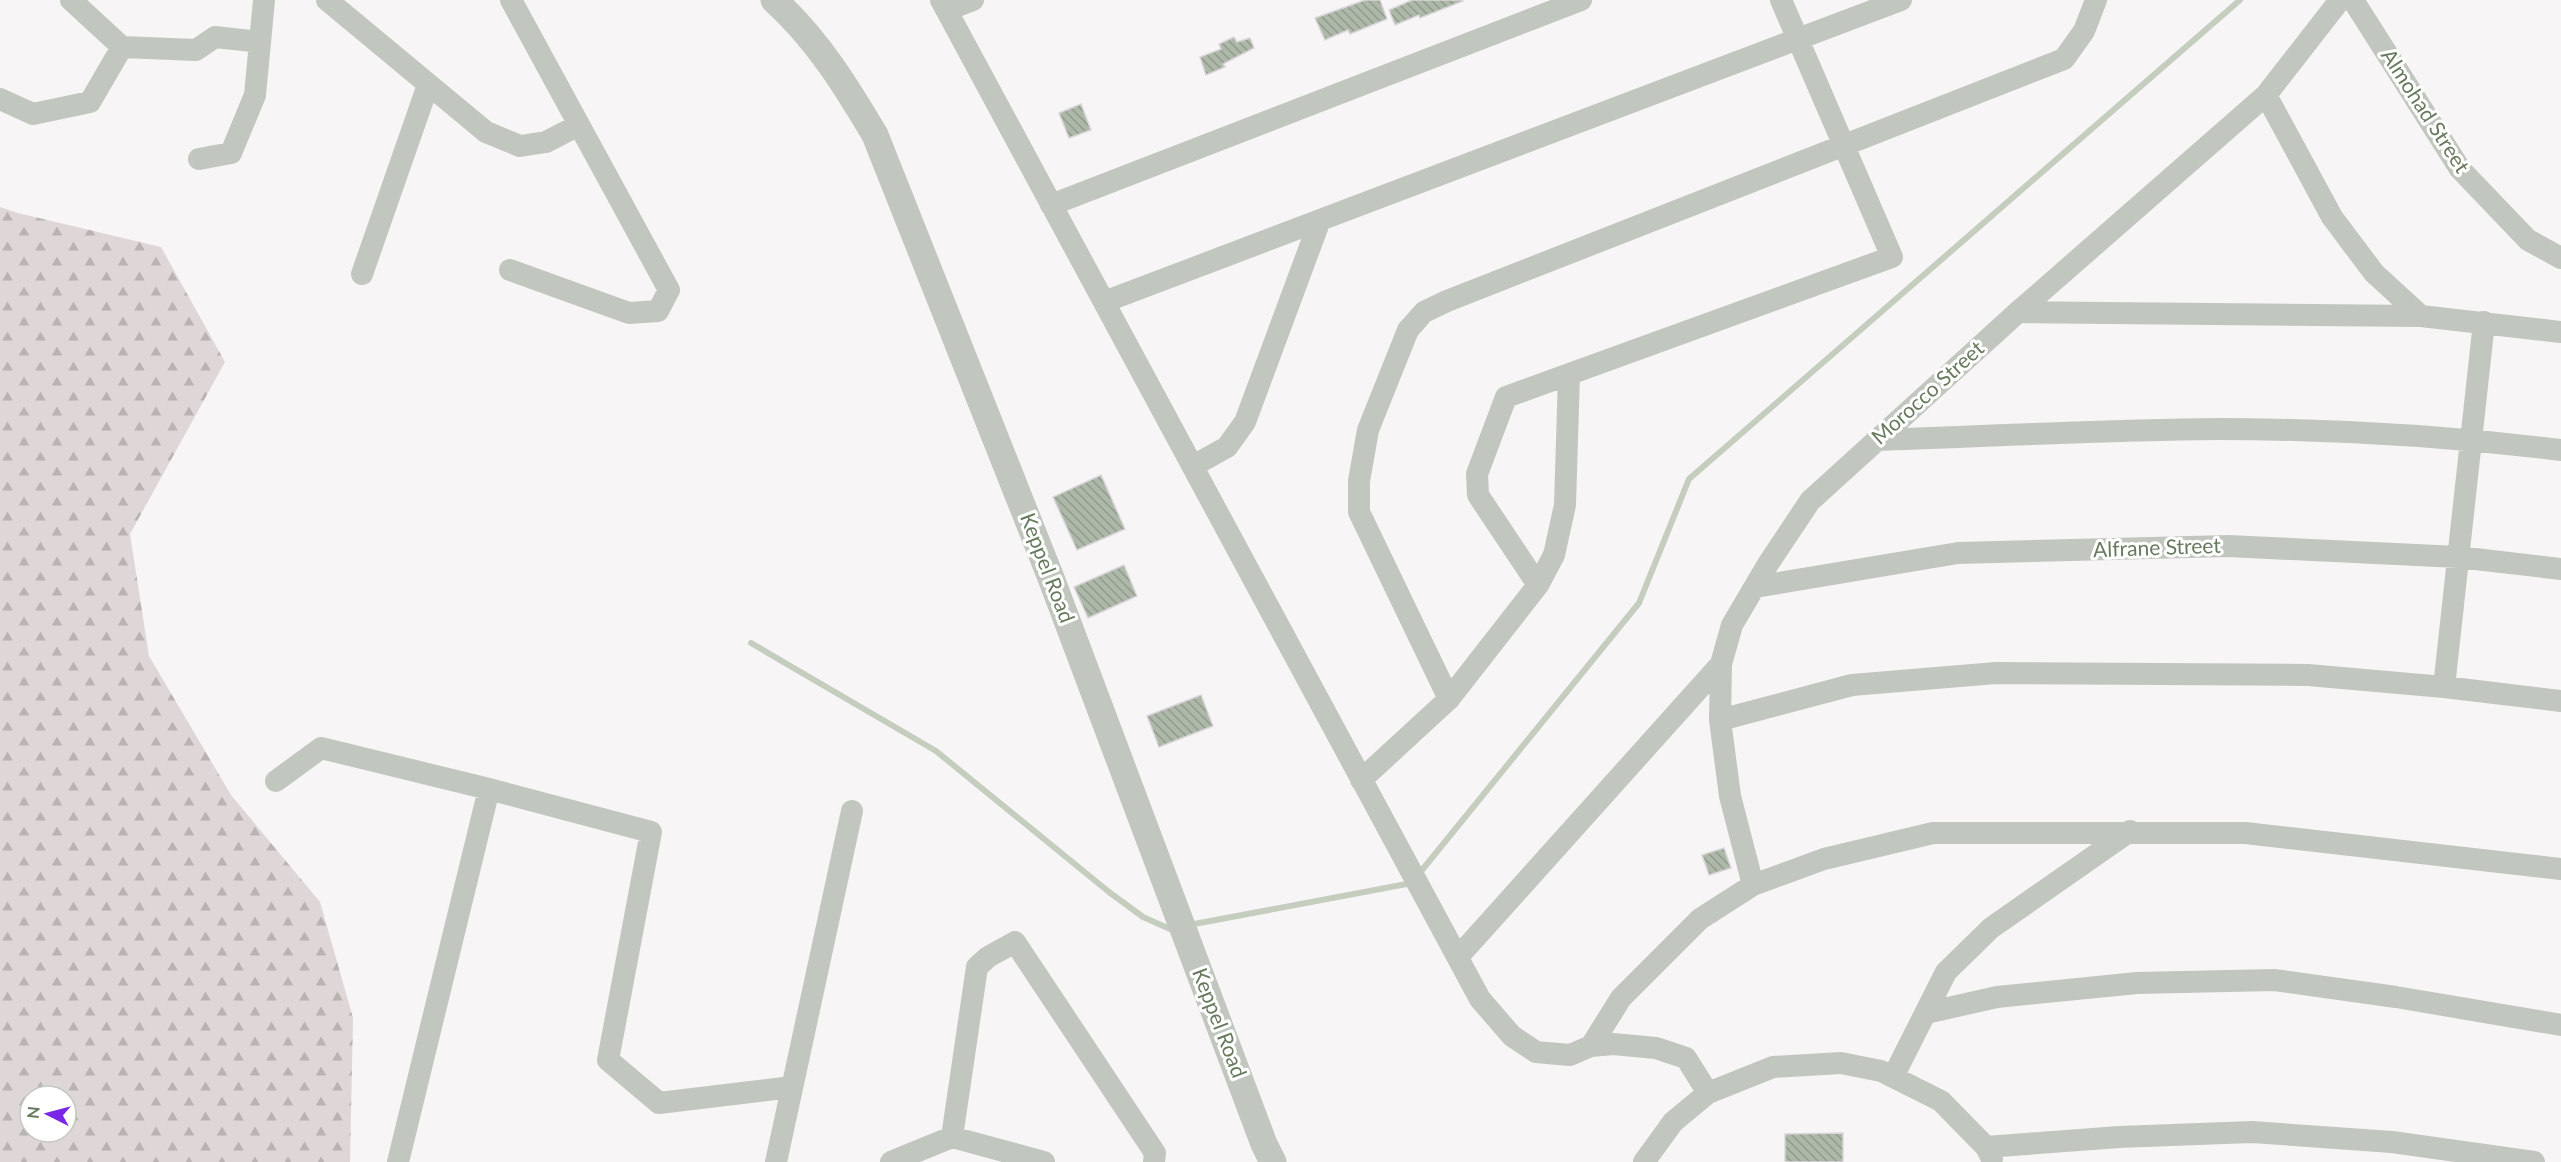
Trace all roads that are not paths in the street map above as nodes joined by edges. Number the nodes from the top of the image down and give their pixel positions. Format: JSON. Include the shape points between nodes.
{"nodes":[{"id":1,"x":71,"y":0,"type":"edge"},
{"id":2,"x":264,"y":0,"type":"edge"},
{"id":3,"x":327,"y":0,"type":"edge"},
{"id":4,"x":511,"y":0,"type":"edge"},
{"id":5,"x":774,"y":0,"type":"edge"},
{"id":6,"x":973,"y":0,"type":"edge"},
{"id":7,"x":1581,"y":0,"type":"edge"},
{"id":8,"x":1781,"y":0,"type":"edge"},
{"id":9,"x":1901,"y":0,"type":"edge"},
{"id":10,"x":2096,"y":0,"type":"edge"},
{"id":11,"x":2340,"y":0,"type":"edge"},
{"id":12,"x":2353,"y":0,"type":"edge"},
{"id":13,"x":944,"y":5,"type":"edge"},
{"id":14,"x":1797,"y":39,"type":"junction"},
{"id":15,"x":260,"y":42,"type":"junction"},
{"id":16,"x":122,"y":47,"type":"junction"},
{"id":17,"x":428,"y":85,"type":"junction"},
{"id":18,"x":2266,"y":95,"type":"junction"},
{"id":19,"x":0,"y":99,"type":"edge"},
{"id":20,"x":579,"y":125,"type":"junction"},
{"id":21,"x":1842,"y":145,"type":"junction"},
{"id":22,"x":199,"y":159,"type":"dead end"},
{"id":23,"x":1051,"y":205,"type":"junction"},
{"id":24,"x":1320,"y":220,"type":"junction"},
{"id":25,"x":2561,"y":258,"type":"edge"},
{"id":26,"x":510,"y":270,"type":"dead end"},
{"id":27,"x":362,"y":274,"type":"dead end"},
{"id":28,"x":1104,"y":302,"type":"junction"},
{"id":29,"x":2018,"y":312,"type":"junction"},
{"id":30,"x":2421,"y":316,"type":"junction"},
{"id":31,"x":2484,"y":322,"type":"junction"},
{"id":32,"x":2561,"y":332,"type":"edge"},
{"id":33,"x":1569,"y":375,"type":"junction"},
{"id":34,"x":2471,"y":439,"type":"junction"},
{"id":35,"x":1876,"y":440,"type":"junction"},
{"id":36,"x":2561,"y":450,"type":"edge"},
{"id":37,"x":1193,"y":466,"type":"junction"},
{"id":38,"x":2458,"y":557,"type":"junction"},
{"id":39,"x":2561,"y":569,"type":"edge"},
{"id":40,"x":1538,"y":585,"type":"junction"},
{"id":41,"x":1755,"y":587,"type":"junction"},
{"id":42,"x":1721,"y":664,"type":"junction"},
{"id":43,"x":2444,"y":687,"type":"junction"},
{"id":44,"x":1449,"y":699,"type":"junction"},
{"id":45,"x":2561,"y":701,"type":"edge"},
{"id":46,"x":1720,"y":720,"type":"junction"},
{"id":47,"x":1361,"y":780,"type":"junction"},
{"id":48,"x":276,"y":781,"type":"dead end"},
{"id":49,"x":489,"y":789,"type":"junction"},
{"id":50,"x":852,"y":811,"type":"dead end"},
{"id":51,"x":2130,"y":831,"type":"junction"},
{"id":52,"x":2561,"y":869,"type":"edge"},
{"id":53,"x":1753,"y":885,"type":"junction"},
{"id":54,"x":1458,"y":957,"type":"junction"},
{"id":55,"x":1926,"y":1013,"type":"junction"},
{"id":56,"x":2561,"y":1025,"type":"edge"},
{"id":57,"x":1591,"y":1046,"type":"junction"},
{"id":58,"x":1893,"y":1077,"type":"junction"},
{"id":59,"x":792,"y":1088,"type":"junction"},
{"id":60,"x":1708,"y":1093,"type":"junction"},
{"id":61,"x":952,"y":1137,"type":"junction"},
{"id":62,"x":1990,"y":1155,"type":"edge"},
{"id":63,"x":398,"y":1162,"type":"edge"},
{"id":64,"x":776,"y":1162,"type":"edge"},
{"id":65,"x":891,"y":1162,"type":"edge"},
{"id":66,"x":1044,"y":1162,"type":"edge"},
{"id":67,"x":1154,"y":1162,"type":"edge"},
{"id":68,"x":1273,"y":1162,"type":"edge"},
{"id":69,"x":1644,"y":1162,"type":"edge"},
{"id":70,"x":2534,"y":1162,"type":"edge"}],
"edges":[{"from":1,"to":16,"type":"street"},
{"from":2,"to":15,"type":"street"},
{"from":3,"to":17,"type":"street"},
{"from":4,"to":20,"type":"street"},
{"from":5,"to":68,"type":"street","name":"Keppel Road","via":[[838,73],[875,135],[1051,578]]},
{"from":6,"to":13,"type":"street"},
{"from":7,"to":23,"type":"street"},
{"from":8,"to":14,"type":"street"},
{"from":9,"to":14,"type":"street"},
{"from":10,"to":21,"type":"street","via":[[2084,31],[2064,59]]},
{"from":11,"to":18,"type":"street","name":"Morocco Street"},
{"from":12,"to":25,"type":"street","name":"Almohad Street","via":[[2460,169],[2528,240]]},
{"from":13,"to":23,"type":"street"},
{"from":14,"to":21,"type":"street"},
{"from":14,"to":24,"type":"street"},
{"from":15,"to":16,"type":"street","via":[[215,38],[196,50]]},
{"from":15,"to":22,"type":"street","via":[[255,95],[231,153]]},
{"from":16,"to":19,"type":"street","via":[[90,102],[33,114]]},
{"from":17,"to":20,"type":"street","via":[[486,132],[520,146],[546,142]]},
{"from":17,"to":27,"type":"street"},
{"from":18,"to":29,"type":"street","name":"Morocco Street"},
{"from":18,"to":30,"type":"street","via":[[2332,217],[2374,273]]},
{"from":20,"to":26,"type":"street","via":[[669,290],[658,310],[629,314]]},
{"from":21,"to":33,"type":"street","via":[[1892,257]]},
{"from":21,"to":44,"type":"street","via":[[1448,301],[1424,312],[1408,330],[1368,430],[1359,481],[1359,512]]},
{"from":23,"to":28,"type":"street"},
{"from":24,"to":28,"type":"street"},
{"from":24,"to":37,"type":"street","via":[[1245,422],[1227,447]]},
{"from":28,"to":37,"type":"street"},
{"from":29,"to":30,"type":"street"},
{"from":29,"to":35,"type":"street","name":"Morocco Street"},
{"from":30,"to":31,"type":"street"},
{"from":31,"to":32,"type":"street"},
{"from":31,"to":34,"type":"street"},
{"from":33,"to":40,"type":"street","via":[[1565,505],[1554,555]]},
{"from":33,"to":40,"type":"street","via":[[1506,397],[1477,474],[1478,495]]},
{"from":34,"to":35,"type":"street","via":[[2217,429]]},
{"from":34,"to":36,"type":"street"},
{"from":34,"to":38,"type":"street"},
{"from":35,"to":41,"type":"street","name":"Morocco Street","via":[[1810,501]]},
{"from":37,"to":47,"type":"street"},
{"from":38,"to":39,"type":"street","name":"Alfrane Street"},
{"from":38,"to":41,"type":"street","name":"Alfrane Street","via":[[2228,546],[1958,554]]},
{"from":38,"to":43,"type":"street"},
{"from":40,"to":44,"type":"street"},
{"from":41,"to":42,"type":"street","name":"Morocco Street","via":[[1732,625]]},
{"from":42,"to":46,"type":"street","name":"Morocco Street"},
{"from":42,"to":54,"type":"street"},
{"from":43,"to":45,"type":"street"},
{"from":43,"to":46,"type":"street","via":[[2308,675],[1996,673],[1852,685]]},
{"from":44,"to":47,"type":"street"},
{"from":46,"to":53,"type":"street","name":"Morocco Street","via":[[1730,796]]},
{"from":47,"to":54,"type":"street"},
{"from":48,"to":49,"type":"street","via":[[321,748]]},
{"from":49,"to":59,"type":"street","via":[[651,832],[608,1060],[658,1103]]},
{"from":49,"to":63,"type":"street"},
{"from":50,"to":59,"type":"street"},
{"from":51,"to":52,"type":"street","via":[[2246,833]]},
{"from":51,"to":53,"type":"street","via":[[1933,832],[1824,859]]},
{"from":51,"to":55,"type":"street","via":[[1991,928],[1946,972]]},
{"from":53,"to":57,"type":"street","via":[[1700,920],[1652,966],[1621,998]]},
{"from":54,"to":57,"type":"street","via":[[1480,999],[1512,1036],[1536,1052],[1570,1055]]},
{"from":55,"to":56,"type":"street","via":[[1997,997],[2137,983],[2274,980]]},
{"from":55,"to":58,"type":"street"},
{"from":57,"to":60,"type":"street","via":[[1656,1048],[1686,1059]]},
{"from":58,"to":60,"type":"street","via":[[1841,1063],[1773,1067]]},
{"from":58,"to":62,"type":"street","via":[[1941,1101]]},
{"from":59,"to":64,"type":"street"},
{"from":60,"to":69,"type":"street","via":[[1673,1122]]},
{"from":61,"to":65,"type":"street"},
{"from":61,"to":66,"type":"street"},
{"from":61,"to":67,"type":"street","via":[[977,968],[1015,942],[1155,1153]]},
{"from":62,"to":70,"type":"street","via":[[2119,1137],[2252,1132],[2392,1142]]}]}
